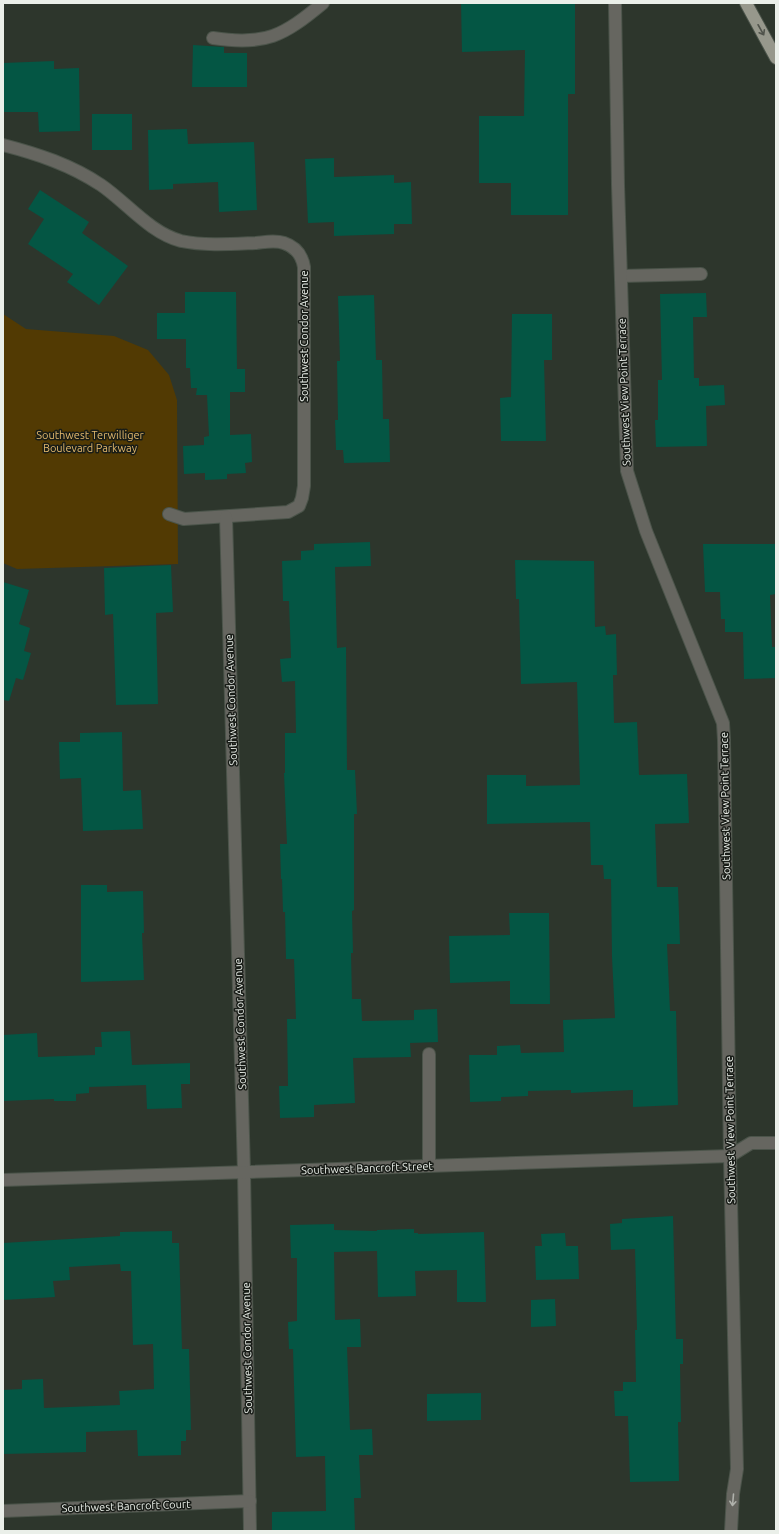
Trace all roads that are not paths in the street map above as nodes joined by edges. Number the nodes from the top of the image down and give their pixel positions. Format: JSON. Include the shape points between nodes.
{"nodes":[{"id":1,"x":323,"y":3,"type":"edge"},
{"id":2,"x":615,"y":3,"type":"edge"},
{"id":3,"x":746,"y":3,"type":"edge"},
{"id":4,"x":212,"y":38,"type":"dead end"},
{"id":5,"x":776,"y":58,"type":"edge"},
{"id":6,"x":3,"y":145,"type":"edge"},
{"id":7,"x":701,"y":274,"type":"dead end"},
{"id":8,"x":621,"y":276,"type":"junction"},
{"id":9,"x":169,"y":514,"type":"dead end"},
{"id":10,"x":226,"y":517,"type":"junction"},
{"id":11,"x":429,"y":1054,"type":"dead end"},
{"id":12,"x":776,"y":1143,"type":"edge"},
{"id":13,"x":730,"y":1156,"type":"junction"},
{"id":14,"x":429,"y":1166,"type":"junction"},
{"id":15,"x":244,"y":1172,"type":"junction"},
{"id":16,"x":3,"y":1180,"type":"edge"},
{"id":17,"x":250,"y":1501,"type":"junction"},
{"id":18,"x":3,"y":1510,"type":"edge"},
{"id":19,"x":250,"y":1531,"type":"edge"},
{"id":20,"x":731,"y":1531,"type":"edge"}],
"edges":[{"from":1,"to":4,"type":"street","via":[[278,35],[258,40]]},
{"from":2,"to":8,"type":"street","name":"Southwest View Point Terrace"},
{"from":3,"to":5,"type":"main road","one_way":true},
{"from":6,"to":10,"type":"street","name":"Southwest Condor Avenue","via":[[32,152],[85,175],[172,239],[204,244],[275,241],[290,246],[302,258],[302,498],[299,506],[288,512]]},
{"from":7,"to":8,"type":"street"},
{"from":8,"to":13,"type":"street","name":"Southwest View Point Terrace","via":[[626,471],[646,531],[723,724]]},
{"from":9,"to":10,"type":"street","via":[[184,519]]},
{"from":10,"to":15,"type":"street","name":"Southwest Condor Avenue"},
{"from":11,"to":14,"type":"street"},
{"from":12,"to":13,"type":"street","via":[[751,1143]]},
{"from":13,"to":14,"type":"street","name":"Southwest Bancroft Street"},
{"from":13,"to":20,"type":"street","name":"Southwest View Point Terrace","one_way":true,"via":[[737,1469]]},
{"from":14,"to":15,"type":"street","name":"Southwest Bancroft Street"},
{"from":15,"to":16,"type":"street","name":"Southwest Bancroft Street"},
{"from":15,"to":17,"type":"street","name":"Southwest Condor Avenue"},
{"from":17,"to":18,"type":"street","name":"Southwest Bancroft Court"},
{"from":17,"to":19,"type":"street","name":"Southwest Condor Avenue"}]}
